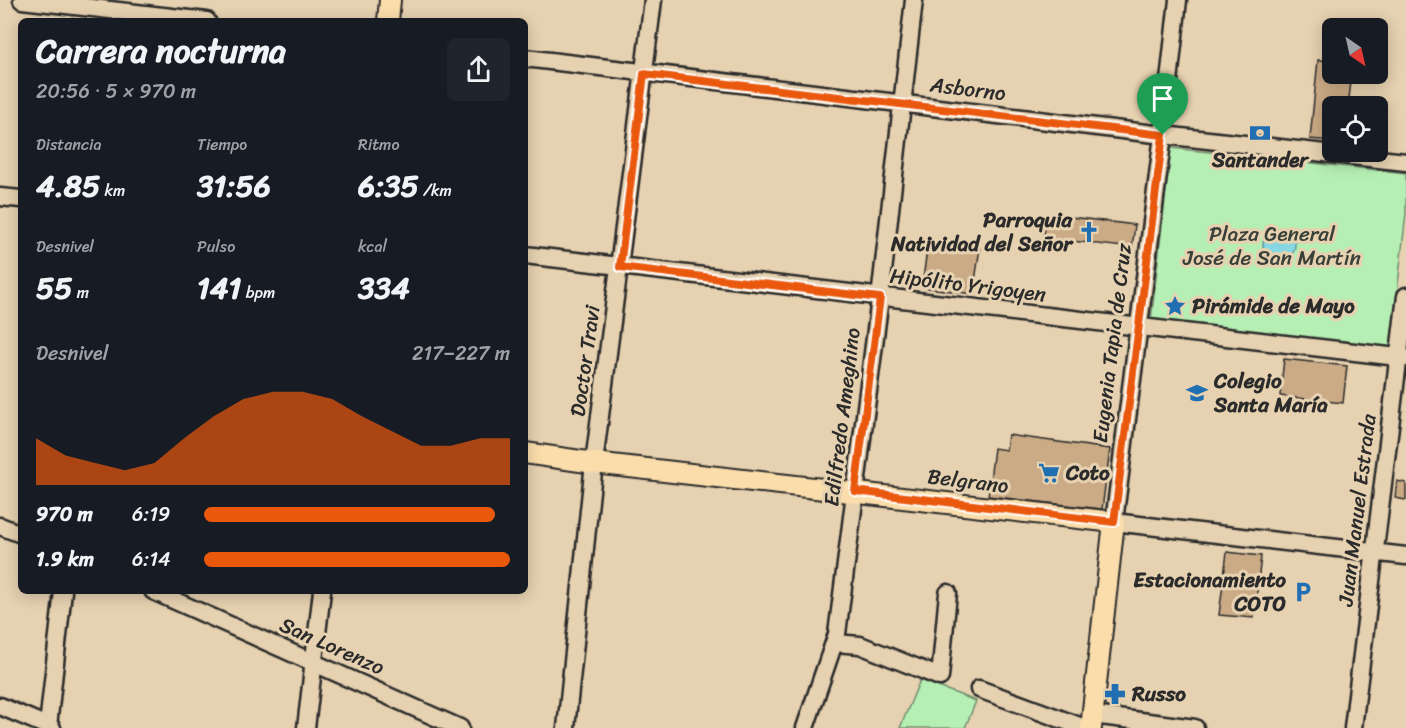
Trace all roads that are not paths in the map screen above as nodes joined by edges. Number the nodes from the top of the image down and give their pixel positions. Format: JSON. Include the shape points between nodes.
{"nodes":[{"id":1,"x":22,"y":0,"type":"edge"},
{"id":2,"x":390,"y":0,"type":"edge"},
{"id":3,"x":653,"y":0,"type":"edge"},
{"id":4,"x":914,"y":0,"type":"edge"},
{"id":5,"x":1178,"y":0,"type":"edge"},
{"id":6,"x":129,"y":11,"type":"edge"},
{"id":7,"x":184,"y":18,"type":"edge"},
{"id":8,"x":388,"y":18,"type":"edge"},
{"id":9,"x":528,"y":58,"type":"edge"},
{"id":10,"x":644,"y":74,"type":"junction"},
{"id":11,"x":901,"y":103,"type":"junction"},
{"id":12,"x":1163,"y":135,"type":"junction"},
{"id":13,"x":1406,"y":162,"type":"edge"},
{"id":14,"x":0,"y":196,"type":"edge"},
{"id":15,"x":18,"y":199,"type":"edge"},
{"id":16,"x":528,"y":255,"type":"edge"},
{"id":17,"x":620,"y":267,"type":"junction"},
{"id":18,"x":1406,"y":297,"type":"edge"},
{"id":19,"x":880,"y":298,"type":"junction"},
{"id":20,"x":1138,"y":328,"type":"junction"},
{"id":21,"x":1402,"y":358,"type":"edge"},
{"id":22,"x":528,"y":453,"type":"edge"},
{"id":23,"x":594,"y":463,"type":"junction"},
{"id":24,"x":855,"y":491,"type":"junction"},
{"id":25,"x":1114,"y":522,"type":"junction"},
{"id":26,"x":0,"y":526,"type":"edge"},
{"id":27,"x":18,"y":533,"type":"edge"},
{"id":28,"x":1375,"y":552,"type":"junction"},
{"id":29,"x":1406,"y":556,"type":"edge"},
{"id":30,"x":948,"y":593,"type":"dead end"},
{"id":31,"x":63,"y":594,"type":"edge"},
{"id":32,"x":160,"y":594,"type":"edge"},
{"id":33,"x":322,"y":594,"type":"edge"},
{"id":34,"x":835,"y":643,"type":"junction"},
{"id":35,"x":314,"y":662,"type":"junction"},
{"id":36,"x":979,"y":689,"type":"dead end"},
{"id":37,"x":0,"y":705,"type":"edge"},
{"id":38,"x":1090,"y":724,"type":"edge"},
{"id":39,"x":50,"y":727,"type":"edge"},
{"id":40,"x":306,"y":728,"type":"edge"},
{"id":41,"x":460,"y":728,"type":"edge"},
{"id":42,"x":566,"y":728,"type":"edge"},
{"id":43,"x":805,"y":728,"type":"edge"},
{"id":44,"x":1195,"y":728,"type":"edge"},
{"id":45,"x":1353,"y":728,"type":"edge"}],
"edges":[{"from":1,"to":6,"type":"street"},
{"from":2,"to":8,"type":"main road"},
{"from":3,"to":10,"type":"street","name":"Doctor Travi"},
{"from":4,"to":11,"type":"street","name":"Edilfredo Ameghino"},
{"from":5,"to":12,"type":"street","name":"Eugenia Tapia de Cruz"},
{"from":6,"to":7,"type":"street"},
{"from":9,"to":10,"type":"street","name":"Asborno"},
{"from":10,"to":11,"type":"street","name":"Asborno"},
{"from":10,"to":17,"type":"street","name":"Doctor Travi"},
{"from":11,"to":12,"type":"street","name":"Asborno"},
{"from":11,"to":19,"type":"street","name":"Edilfredo Ameghino"},
{"from":12,"to":13,"type":"street","name":"Asborno"},
{"from":12,"to":20,"type":"street","name":"Eugenia Tapia de Cruz"},
{"from":14,"to":15,"type":"street"},
{"from":16,"to":17,"type":"street","name":"Hipólito Yrigoyen"},
{"from":17,"to":19,"type":"street","name":"Hipólito Yrigoyen"},
{"from":17,"to":23,"type":"street","name":"Doctor Travi"},
{"from":18,"to":21,"type":"street","name":"Juan Manuel Estrada"},
{"from":19,"to":20,"type":"street","name":"Hipólito Yrigoyen"},
{"from":19,"to":24,"type":"street","name":"Edilfredo Ameghino"},
{"from":20,"to":21,"type":"street","name":"Hipólito Yrigoyen"},
{"from":20,"to":25,"type":"street","name":"Eugenia Tapia de Cruz"},
{"from":21,"to":28,"type":"street","name":"Juan Manuel Estrada"},
{"from":22,"to":23,"type":"main road","name":"Belgrano"},
{"from":23,"to":24,"type":"main road","name":"Belgrano"},
{"from":23,"to":42,"type":"street","name":"Doctor Travi"},
{"from":24,"to":25,"type":"main road","name":"Belgrano"},
{"from":24,"to":34,"type":"street","name":"Edilfredo Ameghino"},
{"from":25,"to":28,"type":"street","name":"Belgrano"},
{"from":25,"to":38,"type":"main road","name":"Eugenia Tapia de Cruz"},
{"from":26,"to":27,"type":"street"},
{"from":28,"to":29,"type":"street","name":"Belgrano"},
{"from":28,"to":45,"type":"street","name":"Juan Manuel Estrada"},
{"from":30,"to":34,"type":"street","via":[[940,677],[860,645]]},
{"from":31,"to":39,"type":"street"},
{"from":32,"to":35,"type":"street","name":"San Lorenzo"},
{"from":33,"to":35,"type":"street"},
{"from":34,"to":43,"type":"street","name":"Edilfredo Ameghino"},
{"from":35,"to":40,"type":"street"},
{"from":35,"to":41,"type":"street","name":"San Lorenzo"},
{"from":36,"to":38,"type":"street"},
{"from":37,"to":39,"type":"street"},
{"from":38,"to":44,"type":"street"}]}
